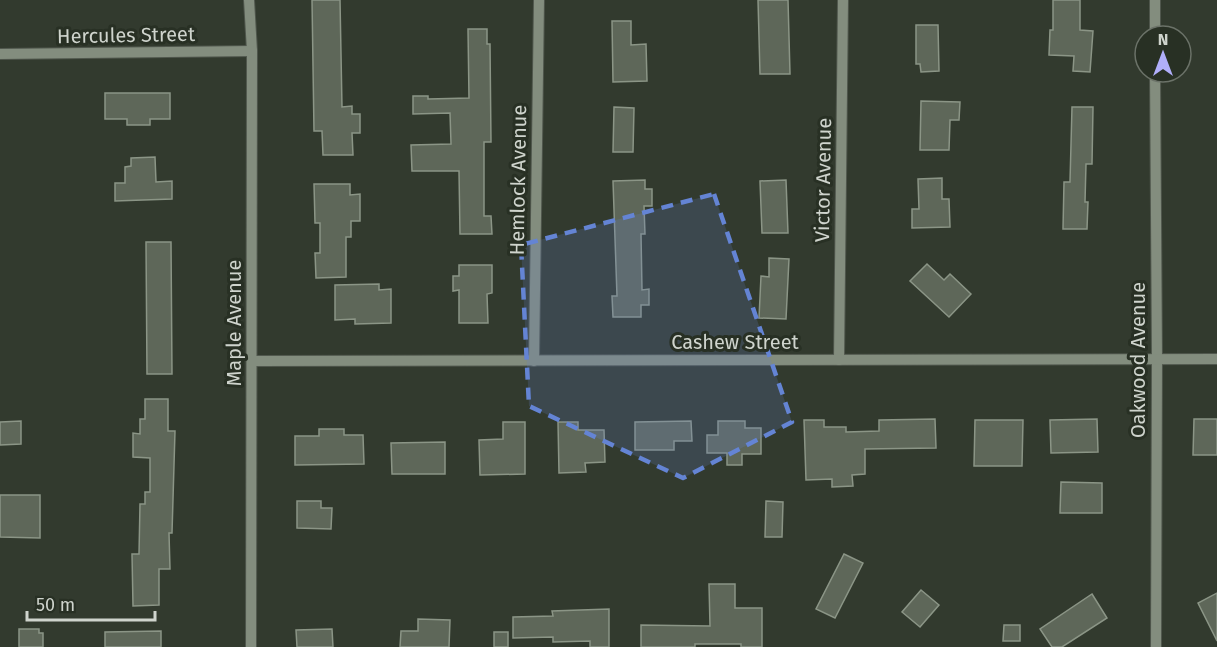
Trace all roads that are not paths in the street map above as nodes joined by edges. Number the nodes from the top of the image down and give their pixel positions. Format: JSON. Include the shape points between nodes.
{"nodes":[{"id":1,"x":249,"y":0,"type":"edge"},
{"id":2,"x":539,"y":0,"type":"edge"},
{"id":3,"x":843,"y":0,"type":"edge"},
{"id":4,"x":1155,"y":0,"type":"edge"},
{"id":5,"x":1155,"y":24,"type":"edge"},
{"id":6,"x":252,"y":51,"type":"junction"},
{"id":7,"x":0,"y":54,"type":"edge"},
{"id":8,"x":1155,"y":84,"type":"edge"},
{"id":9,"x":1157,"y":359,"type":"junction"},
{"id":10,"x":1217,"y":359,"type":"edge"},
{"id":11,"x":839,"y":360,"type":"junction"},
{"id":12,"x":534,"y":361,"type":"junction"},
{"id":13,"x":253,"y":362,"type":"junction"},
{"id":14,"x":251,"y":647,"type":"edge"},
{"id":15,"x":1156,"y":647,"type":"edge"}],
"edges":[{"from":1,"to":6,"type":"street","name":"Maple Avenue"},
{"from":2,"to":12,"type":"street","name":"Hemlock Avenue"},
{"from":3,"to":11,"type":"street","name":"Victor Avenue"},
{"from":4,"to":5,"type":"street"},
{"from":6,"to":7,"type":"street","name":"Hercules Street"},
{"from":6,"to":13,"type":"street","name":"Maple Avenue"},
{"from":8,"to":9,"type":"street","name":"Oakwood Avenue"},
{"from":9,"to":10,"type":"street","name":"Cashew Street"},
{"from":9,"to":11,"type":"street","name":"Cashew Street"},
{"from":9,"to":15,"type":"street","name":"Oakwood Avenue"},
{"from":11,"to":12,"type":"street","name":"Cashew Street"},
{"from":12,"to":13,"type":"street","name":"Cashew Street"},
{"from":13,"to":14,"type":"street","name":"Maple Avenue"}]}
